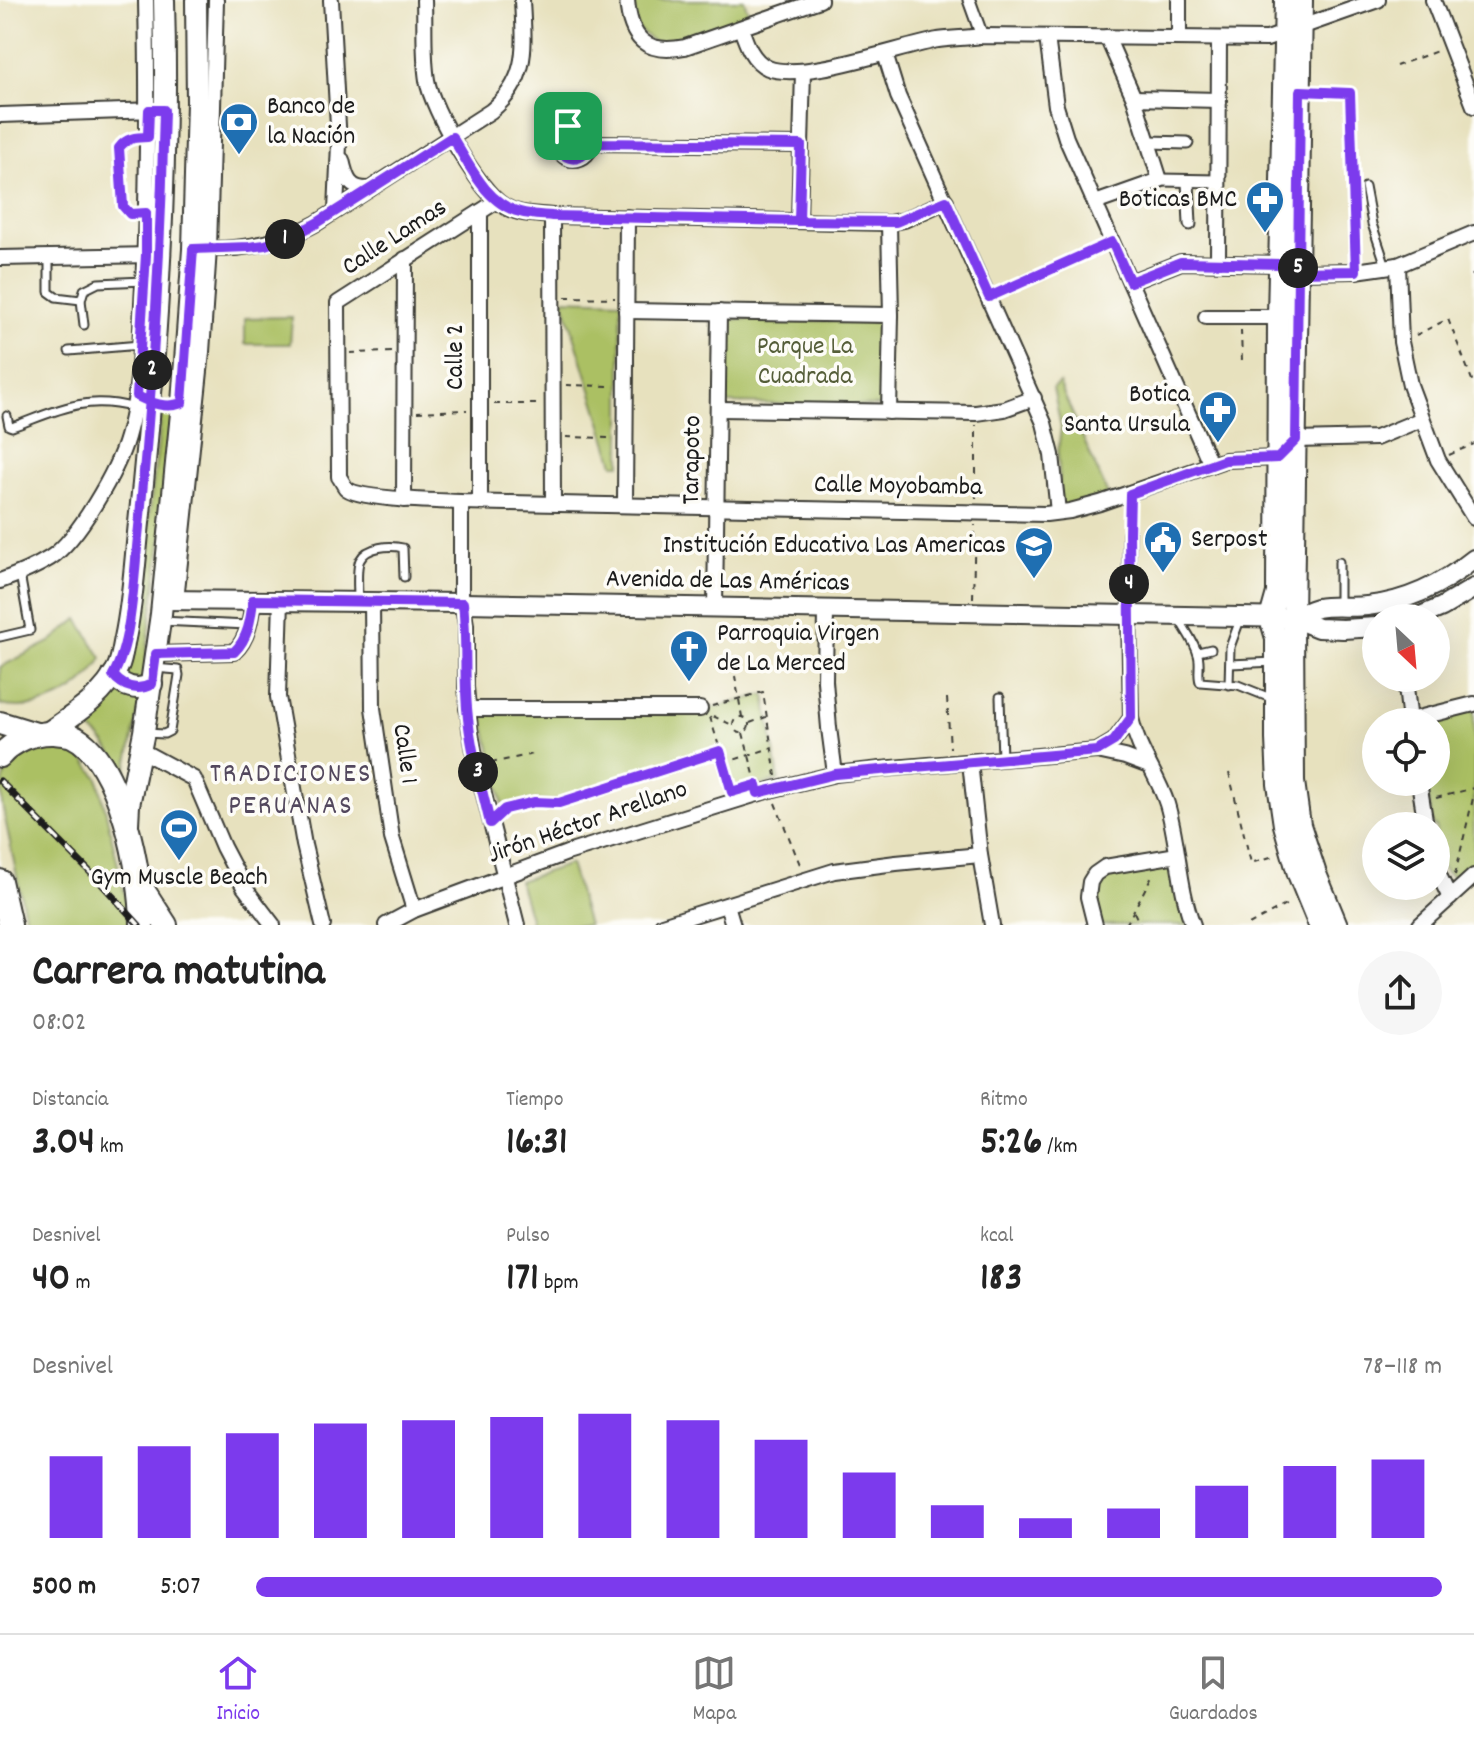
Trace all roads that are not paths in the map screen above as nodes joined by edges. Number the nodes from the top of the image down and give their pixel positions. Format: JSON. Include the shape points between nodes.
{"nodes":[{"id":1,"x":146,"y":0,"type":"edge"},
{"id":2,"x":164,"y":0,"type":"edge"},
{"id":3,"x":196,"y":0,"type":"edge"},
{"id":4,"x":216,"y":0,"type":"edge"},
{"id":5,"x":331,"y":0,"type":"edge"},
{"id":6,"x":424,"y":0,"type":"edge"},
{"id":7,"x":522,"y":0,"type":"edge"},
{"id":8,"x":627,"y":0,"type":"edge"},
{"id":9,"x":820,"y":0,"type":"edge"},
{"id":10,"x":969,"y":0,"type":"edge"},
{"id":11,"x":1179,"y":0,"type":"edge"},
{"id":12,"x":1285,"y":0,"type":"edge"},
{"id":13,"x":1302,"y":0,"type":"edge"},
{"id":14,"x":1378,"y":0,"type":"edge"},
{"id":15,"x":1433,"y":0,"type":"edge"},
{"id":16,"x":794,"y":4,"type":"edge"},
{"id":17,"x":741,"y":28,"type":"junction"},
{"id":18,"x":1293,"y":31,"type":"junction"},
{"id":19,"x":982,"y":36,"type":"junction"},
{"id":20,"x":1047,"y":37,"type":"junction"},
{"id":21,"x":1107,"y":37,"type":"junction"},
{"id":22,"x":1179,"y":38,"type":"junction"},
{"id":23,"x":1219,"y":39,"type":"junction"},
{"id":24,"x":885,"y":54,"type":"junction"},
{"id":25,"x":803,"y":71,"type":"junction"},
{"id":26,"x":1470,"y":87,"type":"edge"},
{"id":27,"x":1134,"y":98,"type":"junction"},
{"id":28,"x":1219,"y":100,"type":"junction"},
{"id":29,"x":1474,"y":106,"type":"edge"},
{"id":30,"x":156,"y":110,"type":"junction"},
{"id":31,"x":0,"y":115,"type":"edge"},
{"id":32,"x":148,"y":137,"type":"junction"},
{"id":33,"x":452,"y":137,"type":"junction"},
{"id":34,"x":1149,"y":142,"type":"junction"},
{"id":35,"x":590,"y":143,"type":"dead end"},
{"id":36,"x":1187,"y":143,"type":"dead end"},
{"id":37,"x":339,"y":144,"type":"junction"},
{"id":38,"x":801,"y":145,"type":"junction"},
{"id":39,"x":1160,"y":180,"type":"junction"},
{"id":40,"x":1218,"y":181,"type":"junction"},
{"id":41,"x":1188,"y":182,"type":"junction"},
{"id":42,"x":1365,"y":187,"type":"dead end"},
{"id":43,"x":370,"y":189,"type":"junction"},
{"id":44,"x":497,"y":201,"type":"junction"},
{"id":45,"x":946,"y":201,"type":"junction"},
{"id":46,"x":1095,"y":203,"type":"junction"},
{"id":47,"x":336,"y":210,"type":"junction"},
{"id":48,"x":480,"y":212,"type":"junction"},
{"id":49,"x":146,"y":213,"type":"junction"},
{"id":50,"x":552,"y":216,"type":"junction"},
{"id":51,"x":627,"y":217,"type":"junction"},
{"id":52,"x":799,"y":221,"type":"junction"},
{"id":53,"x":889,"y":223,"type":"junction"},
{"id":54,"x":1190,"y":224,"type":"dead end"},
{"id":55,"x":1474,"y":233,"type":"edge"},
{"id":56,"x":201,"y":249,"type":"junction"},
{"id":57,"x":152,"y":255,"type":"junction"},
{"id":58,"x":49,"y":257,"type":"junction"},
{"id":59,"x":0,"y":258,"type":"edge"},
{"id":60,"x":405,"y":259,"type":"junction"},
{"id":61,"x":1218,"y":262,"type":"junction"},
{"id":62,"x":1392,"y":266,"type":"junction"},
{"id":63,"x":1289,"y":268,"type":"junction"},
{"id":64,"x":144,"y":281,"type":"junction"},
{"id":65,"x":1130,"y":282,"type":"junction"},
{"id":66,"x":81,"y":300,"type":"junction"},
{"id":67,"x":626,"y":304,"type":"junction"},
{"id":68,"x":719,"y":312,"type":"junction"},
{"id":69,"x":891,"y":315,"type":"junction"},
{"id":70,"x":1206,"y":317,"type":"dead end"},
{"id":71,"x":1278,"y":317,"type":"junction"},
{"id":72,"x":84,"y":325,"type":"dead end"},
{"id":73,"x":140,"y":345,"type":"junction"},
{"id":74,"x":69,"y":351,"type":"dead end"},
{"id":75,"x":1034,"y":398,"type":"junction"},
{"id":76,"x":140,"y":402,"type":"junction"},
{"id":77,"x":182,"y":403,"type":"junction"},
{"id":78,"x":718,"y":409,"type":"junction"},
{"id":79,"x":889,"y":412,"type":"junction"},
{"id":80,"x":7,"y":416,"type":"dead end"},
{"id":81,"x":1422,"y":419,"type":"junction"},
{"id":82,"x":1296,"y":440,"type":"junction"},
{"id":83,"x":1278,"y":458,"type":"junction"},
{"id":84,"x":1211,"y":465,"type":"junction"},
{"id":85,"x":353,"y":492,"type":"joint"},
{"id":86,"x":1130,"y":494,"type":"junction"},
{"id":87,"x":404,"y":500,"type":"junction"},
{"id":88,"x":461,"y":502,"type":"junction"},
{"id":89,"x":480,"y":502,"type":"junction"},
{"id":90,"x":553,"y":503,"type":"junction"},
{"id":91,"x":625,"y":504,"type":"junction"},
{"id":92,"x":717,"y":507,"type":"junction"},
{"id":93,"x":1058,"y":512,"type":"junction"},
{"id":94,"x":1474,"y":518,"type":"edge"},
{"id":95,"x":1129,"y":533,"type":"joint"},
{"id":96,"x":1474,"y":559,"type":"edge"},
{"id":97,"x":1339,"y":562,"type":"dead end"},
{"id":98,"x":20,"y":574,"type":"junction"},
{"id":99,"x":404,"y":577,"type":"dead end"},
{"id":100,"x":0,"y":581,"type":"edge"},
{"id":101,"x":1474,"y":588,"type":"edge"},
{"id":102,"x":200,"y":600,"type":"junction"},
{"id":103,"x":253,"y":600,"type":"junction"},
{"id":104,"x":281,"y":600,"type":"junction"},
{"id":105,"x":365,"y":602,"type":"junction"},
{"id":106,"x":463,"y":603,"type":"junction"},
{"id":107,"x":1405,"y":604,"type":"edge"},
{"id":108,"x":1447,"y":604,"type":"edge"},
{"id":109,"x":166,"y":607,"type":"junction"},
{"id":110,"x":715,"y":608,"type":"junction"},
{"id":111,"x":1339,"y":608,"type":"junction"},
{"id":112,"x":1362,"y":609,"type":"edge"},
{"id":113,"x":826,"y":610,"type":"junction"},
{"id":114,"x":1129,"y":614,"type":"junction"},
{"id":115,"x":1177,"y":615,"type":"junction"},
{"id":116,"x":1241,"y":618,"type":"junction"},
{"id":117,"x":1270,"y":618,"type":"junction"},
{"id":118,"x":1293,"y":618,"type":"junction"},
{"id":119,"x":204,"y":622,"type":"junction"},
{"id":120,"x":250,"y":625,"type":"junction"},
{"id":121,"x":1362,"y":628,"type":"edge"},
{"id":122,"x":0,"y":637,"type":"edge"},
{"id":123,"x":1211,"y":649,"type":"dead end"},
{"id":124,"x":1198,"y":652,"type":"junction"},
{"id":125,"x":1276,"y":662,"type":"junction"},
{"id":126,"x":1230,"y":664,"type":"junction"},
{"id":127,"x":154,"y":668,"type":"junction"},
{"id":128,"x":113,"y":675,"type":"junction"},
{"id":129,"x":1229,"y":685,"type":"junction"},
{"id":130,"x":1000,"y":697,"type":"dead end"},
{"id":131,"x":1276,"y":700,"type":"junction"},
{"id":132,"x":1474,"y":704,"type":"edge"},
{"id":133,"x":467,"y":709,"type":"junction"},
{"id":134,"x":700,"y":709,"type":"road end"},
{"id":135,"x":1450,"y":710,"type":"edge"},
{"id":136,"x":1131,"y":718,"type":"junction"},
{"id":137,"x":0,"y":723,"type":"edge"},
{"id":138,"x":42,"y":734,"type":"junction"},
{"id":139,"x":142,"y":741,"type":"junction"},
{"id":140,"x":1097,"y":751,"type":"junction"},
{"id":141,"x":0,"y":756,"type":"edge"},
{"id":142,"x":1002,"y":759,"type":"junction"},
{"id":143,"x":970,"y":762,"type":"junction"},
{"id":144,"x":1149,"y":766,"type":"junction"},
{"id":145,"x":835,"y":774,"type":"junction"},
{"id":146,"x":128,"y":832,"type":"junction"},
{"id":147,"x":980,"y":855,"type":"junction"},
{"id":148,"x":1177,"y":855,"type":"junction"},
{"id":149,"x":504,"y":876,"type":"junction"},
{"id":150,"x":1474,"y":876,"type":"edge"},
{"id":151,"x":0,"y":881,"type":"edge"},
{"id":152,"x":140,"y":884,"type":"junction"},
{"id":153,"x":1450,"y":898,"type":"edge"},
{"id":154,"x":1448,"y":900,"type":"edge"},
{"id":155,"x":727,"y":905,"type":"junction"},
{"id":156,"x":414,"y":910,"type":"junction"},
{"id":157,"x":6,"y":918,"type":"edge"},
{"id":158,"x":142,"y":925,"type":"edge"},
{"id":159,"x":166,"y":925,"type":"edge"},
{"id":160,"x":273,"y":925,"type":"edge"},
{"id":161,"x":323,"y":925,"type":"edge"},
{"id":162,"x":386,"y":925,"type":"edge"},
{"id":163,"x":517,"y":925,"type":"edge"},
{"id":164,"x":662,"y":925,"type":"edge"},
{"id":165,"x":733,"y":925,"type":"edge"},
{"id":166,"x":992,"y":925,"type":"edge"},
{"id":167,"x":1095,"y":925,"type":"edge"},
{"id":168,"x":1193,"y":925,"type":"edge"},
{"id":169,"x":1319,"y":925,"type":"edge"},
{"id":170,"x":1337,"y":925,"type":"edge"},
{"id":171,"x":1420,"y":925,"type":"edge"}],
"edges":[{"from":1,"to":30,"type":"street"},
{"from":2,"to":30,"type":"main road"},
{"from":3,"to":56,"type":"main road"},
{"from":4,"to":56,"type":"street"},
{"from":5,"to":37,"type":"street"},
{"from":6,"to":33,"type":"street","via":[[427,79]]},
{"from":7,"to":33,"type":"street","via":[[524,53],[516,80],[499,104]]},
{"from":8,"to":17,"type":"street","via":[[634,32],[658,49],[685,47]]},
{"from":9,"to":16,"type":"street"},
{"from":10,"to":19,"type":"street"},
{"from":11,"to":22,"type":"street"},
{"from":12,"to":18,"type":"main road"},
{"from":13,"to":18,"type":"main road"},
{"from":14,"to":18,"type":"street"},
{"from":15,"to":26,"type":"street"},
{"from":16,"to":17,"type":"street"},
{"from":17,"to":25,"type":"street","via":[[756,60],[766,67]]},
{"from":18,"to":23,"type":"street","via":[[1267,39]]},
{"from":18,"to":63,"type":"main road"},
{"from":18,"to":63,"type":"main road","via":[[1300,91]]},
{"from":19,"to":20,"type":"street"},
{"from":19,"to":24,"type":"street","via":[[938,40]]},
{"from":20,"to":21,"type":"street"},
{"from":20,"to":46,"type":"street","via":[[1060,122]]},
{"from":21,"to":22,"type":"street"},
{"from":21,"to":27,"type":"street"},
{"from":22,"to":23,"type":"street"},
{"from":23,"to":28,"type":"street"},
{"from":24,"to":25,"type":"street"},
{"from":24,"to":45,"type":"street","via":[[898,96]]},
{"from":25,"to":38,"type":"street"},
{"from":26,"to":29,"type":"street"},
{"from":27,"to":28,"type":"street"},
{"from":27,"to":34,"type":"street"},
{"from":28,"to":40,"type":"street"},
{"from":30,"to":31,"type":"street"},
{"from":30,"to":32,"type":"street"},
{"from":30,"to":57,"type":"main road"},
{"from":32,"to":49,"type":"street"},
{"from":32,"to":49,"type":"lane","via":[[128,139],[119,148],[123,206],[130,214]]},
{"from":33,"to":43,"type":"street"},
{"from":33,"to":44,"type":"street"},
{"from":34,"to":36,"type":"street"},
{"from":34,"to":39,"type":"street"},
{"from":35,"to":38,"type":"street"},
{"from":37,"to":43,"type":"street","via":[[349,181],[359,190]]},
{"from":37,"to":47,"type":"street"},
{"from":38,"to":52,"type":"street"},
{"from":39,"to":41,"type":"street"},
{"from":39,"to":46,"type":"street"},
{"from":40,"to":41,"type":"street"},
{"from":40,"to":61,"type":"street"},
{"from":41,"to":54,"type":"street"},
{"from":42,"to":62,"type":"lane","via":[[1372,224]]},
{"from":43,"to":47,"type":"street"},
{"from":44,"to":48,"type":"street","name":"Calle Lamas"},
{"from":44,"to":50,"type":"street","via":[[520,213]]},
{"from":45,"to":53,"type":"street"},
{"from":45,"to":75,"type":"street"},
{"from":46,"to":65,"type":"street"},
{"from":47,"to":56,"type":"street","via":[[280,240]]},
{"from":48,"to":60,"type":"street","name":"Calle Lamas"},
{"from":48,"to":89,"type":"street","name":"Calle 2"},
{"from":49,"to":57,"type":"street"},
{"from":50,"to":51,"type":"street"},
{"from":50,"to":90,"type":"street"},
{"from":51,"to":52,"type":"street"},
{"from":51,"to":67,"type":"street"},
{"from":52,"to":53,"type":"street"},
{"from":53,"to":69,"type":"street"},
{"from":55,"to":62,"type":"street"},
{"from":56,"to":77,"type":"main road"},
{"from":56,"to":109,"type":"street","via":[[202,352]]},
{"from":57,"to":58,"type":"street"},
{"from":57,"to":64,"type":"street"},
{"from":57,"to":76,"type":"main road"},
{"from":58,"to":59,"type":"street"},
{"from":58,"to":66,"type":"lane","via":[[49,292]]},
{"from":60,"to":85,"type":"street","name":"Calle Lamas","via":[[338,303],[339,477]]},
{"from":60,"to":87,"type":"street"},
{"from":61,"to":63,"type":"street"},
{"from":61,"to":65,"type":"street","via":[[1181,262]]},
{"from":62,"to":63,"type":"street","via":[[1356,271]]},
{"from":62,"to":81,"type":"street","via":[[1401,342]]},
{"from":63,"to":71,"type":"main road"},
{"from":63,"to":82,"type":"main road"},
{"from":64,"to":66,"type":"lane","via":[[98,283],[84,290]]},
{"from":64,"to":73,"type":"street"},
{"from":65,"to":84,"type":"street"},
{"from":66,"to":72,"type":"lane"},
{"from":67,"to":68,"type":"street"},
{"from":67,"to":91,"type":"street"},
{"from":68,"to":69,"type":"street"},
{"from":68,"to":78,"type":"street","name":"Tarapoto"},
{"from":69,"to":79,"type":"street"},
{"from":70,"to":71,"type":"street"},
{"from":71,"to":83,"type":"main road"},
{"from":73,"to":74,"type":"lane"},
{"from":73,"to":76,"type":"street"},
{"from":75,"to":79,"type":"street","via":[[976,413]]},
{"from":75,"to":93,"type":"street","via":[[1052,455]]},
{"from":76,"to":77,"type":"main road"},
{"from":76,"to":80,"type":"lane","via":[[73,405],[12,427]]},
{"from":76,"to":98,"type":"street","via":[[96,503],[52,557]]},
{"from":76,"to":128,"type":"main road","via":[[129,620]]},
{"from":77,"to":109,"type":"main road"},
{"from":78,"to":79,"type":"street"},
{"from":78,"to":92,"type":"street","name":"Tarapoto"},
{"from":81,"to":82,"type":"street","via":[[1376,438]]},
{"from":81,"to":94,"type":"street","via":[[1438,460]]},
{"from":82,"to":83,"type":"street"},
{"from":82,"to":118,"type":"main road"},
{"from":83,"to":84,"type":"street","name":"Calle Moyobamba","via":[[1233,458]]},
{"from":83,"to":117,"type":"main road","via":[[1277,593]]},
{"from":84,"to":86,"type":"street","name":"Calle Moyobamba"},
{"from":85,"to":87,"type":"street","name":"Calle Moyobamba"},
{"from":86,"to":93,"type":"street","name":"Calle Moyobamba"},
{"from":86,"to":95,"type":"lane"},
{"from":87,"to":88,"type":"street","name":"Calle Moyobamba"},
{"from":88,"to":89,"type":"street","name":"Calle Moyobamba"},
{"from":88,"to":106,"type":"street"},
{"from":89,"to":90,"type":"street","name":"Calle Moyobamba"},
{"from":90,"to":91,"type":"street","name":"Calle Moyobamba"},
{"from":91,"to":92,"type":"street","name":"Calle Moyobamba"},
{"from":92,"to":93,"type":"street","name":"Calle Moyobamba"},
{"from":92,"to":110,"type":"street","name":"Tarapoto"},
{"from":95,"to":114,"type":"street"},
{"from":96,"to":107,"type":"street","name":"Avenida de Las Américas"},
{"from":97,"to":111,"type":"lane"},
{"from":98,"to":100,"type":"street"},
{"from":98,"to":122,"type":"lane","via":[[30,630]]},
{"from":99,"to":105,"type":"lane","via":[[403,548],[381,547],[362,556]]},
{"from":101,"to":108,"type":"street"},
{"from":102,"to":103,"type":"street","name":"Avenida de Las Américas"},
{"from":102,"to":109,"type":"street","name":"Avenida de Las Américas"},
{"from":102,"to":119,"type":"lane"},
{"from":103,"to":104,"type":"street","name":"Avenida de Las Américas"},
{"from":103,"to":120,"type":"street"},
{"from":104,"to":105,"type":"street","name":"Avenida de Las Américas"},
{"from":104,"to":161,"type":"street","via":[[278,697]]},
{"from":105,"to":106,"type":"street","name":"Avenida de Las Américas"},
{"from":105,"to":156,"type":"street","name":"Calle 1","via":[[373,708],[392,838]]},
{"from":106,"to":110,"type":"street","name":"Avenida de Las Américas"},
{"from":106,"to":133,"type":"street"},
{"from":109,"to":119,"type":"lane"},
{"from":109,"to":127,"type":"main road"},
{"from":110,"to":113,"type":"street","name":"Avenida de Las Américas"},
{"from":111,"to":112,"type":"street","name":"Avenida de Las Américas"},
{"from":111,"to":118,"type":"street","name":"Avenida de Las Américas","via":[[1317,608]]},
{"from":113,"to":114,"type":"street","name":"Avenida de Las Américas"},
{"from":113,"to":145,"type":"street","via":[[826,692]]},
{"from":114,"to":115,"type":"street","name":"Avenida de Las Américas"},
{"from":114,"to":136,"type":"street"},
{"from":115,"to":116,"type":"street","name":"Avenida de Las Américas"},
{"from":115,"to":124,"type":"lane"},
{"from":116,"to":117,"type":"street","name":"Avenida de Las Américas"},
{"from":116,"to":126,"type":"lane","via":[[1226,648]]},
{"from":117,"to":118,"type":"street","name":"Avenida de Las Américas"},
{"from":117,"to":125,"type":"main road"},
{"from":118,"to":121,"type":"street","name":"Avenida de Las Américas","via":[[1318,628]]},
{"from":118,"to":170,"type":"main road","via":[[1294,782],[1300,825]]},
{"from":119,"to":120,"type":"lane"},
{"from":120,"to":127,"type":"street","via":[[234,652]]},
{"from":123,"to":124,"type":"lane"},
{"from":124,"to":129,"type":"lane","via":[[1200,682]]},
{"from":125,"to":126,"type":"lane"},
{"from":125,"to":131,"type":"main road"},
{"from":126,"to":129,"type":"lane"},
{"from":127,"to":128,"type":"main road","via":[[142,688],[121,683]]},
{"from":127,"to":139,"type":"main road"},
{"from":127,"to":139,"type":"lane","via":[[178,670],[170,731]]},
{"from":128,"to":138,"type":"main road","via":[[92,700]]},
{"from":129,"to":131,"type":"lane"},
{"from":130,"to":142,"type":"lane"},
{"from":131,"to":169,"type":"main road","via":[[1284,825]]},
{"from":132,"to":135,"type":"street"},
{"from":133,"to":134,"type":"street"},
{"from":133,"to":149,"type":"street"},
{"from":136,"to":140,"type":"street","via":[[1114,741]]},
{"from":136,"to":144,"type":"street"},
{"from":137,"to":138,"type":"main road"},
{"from":138,"to":141,"type":"main road","via":[[8,747]]},
{"from":138,"to":146,"type":"main road","via":[[69,735],[93,753],[120,802]]},
{"from":139,"to":146,"type":"main road"},
{"from":139,"to":160,"type":"street","via":[[194,779],[244,887]]},
{"from":140,"to":142,"type":"street","name":"Jirón Héctor Arellano"},
{"from":140,"to":144,"type":"street","name":"Jirón Héctor Arellano"},
{"from":142,"to":143,"type":"street","name":"Jirón Héctor Arellano"},
{"from":143,"to":145,"type":"street","name":"Jirón Héctor Arellano"},
{"from":143,"to":147,"type":"street"},
{"from":144,"to":148,"type":"street","via":[[1167,803]]},
{"from":145,"to":149,"type":"street","name":"Jirón Héctor Arellano","via":[[768,787]]},
{"from":146,"to":152,"type":"main road"},
{"from":147,"to":155,"type":"street","via":[[834,871]]},
{"from":147,"to":166,"type":"street"},
{"from":148,"to":167,"type":"street","via":[[1105,867],[1095,874],[1088,897]]},
{"from":148,"to":168,"type":"street"},
{"from":149,"to":156,"type":"street","name":"Jirón Héctor Arellano"},
{"from":149,"to":163,"type":"street"},
{"from":150,"to":153,"type":"street"},
{"from":151,"to":157,"type":"main road"},
{"from":152,"to":158,"type":"main road"},
{"from":152,"to":159,"type":"main road"},
{"from":154,"to":171,"type":"street"},
{"from":155,"to":164,"type":"street"},
{"from":155,"to":165,"type":"street"},
{"from":156,"to":162,"type":"street","name":"Jirón Héctor Arellano"}]}
